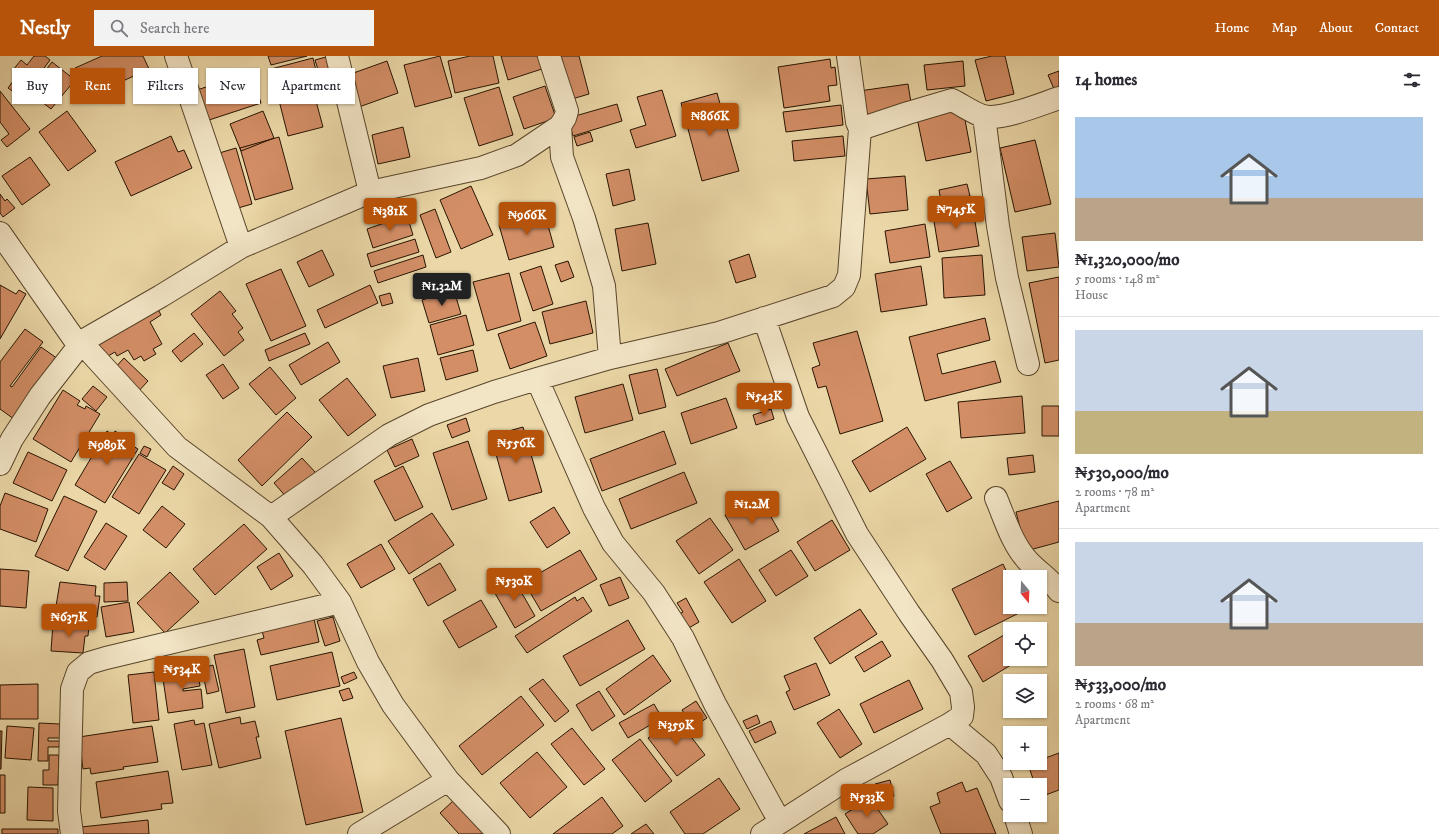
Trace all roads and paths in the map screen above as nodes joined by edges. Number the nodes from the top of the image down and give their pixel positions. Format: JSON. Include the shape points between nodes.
{"nodes":[{"id":1,"x":176,"y":56,"type":"edge"},
{"id":2,"x":337,"y":56,"type":"edge"},
{"id":3,"x":549,"y":56,"type":"edge"},
{"id":4,"x":848,"y":56,"type":"edge"},
{"id":5,"x":1059,"y":98,"type":"edge"},
{"id":6,"x":984,"y":116,"type":"junction"},
{"id":7,"x":560,"y":126,"type":"junction"},
{"id":8,"x":860,"y":129,"type":"junction"},
{"id":9,"x":370,"y":192,"type":"junction"},
{"id":10,"x":0,"y":233,"type":"edge"},
{"id":11,"x":241,"y":246,"type":"junction"},
{"id":12,"x":764,"y":318,"type":"junction"},
{"id":13,"x":80,"y":344,"type":"junction"},
{"id":14,"x":610,"y":358,"type":"junction"},
{"id":15,"x":1028,"y":364,"type":"dead end"},
{"id":16,"x":537,"y":379,"type":"junction"},
{"id":17,"x":0,"y":464,"type":"edge"},
{"id":18,"x":996,"y":498,"type":"dead end"},
{"id":19,"x":271,"y":516,"type":"junction"},
{"id":20,"x":1059,"y":591,"type":"edge"},
{"id":21,"x":340,"y":602,"type":"junction"},
{"id":22,"x":950,"y":724,"type":"junction"},
{"id":23,"x":448,"y":780,"type":"junction"},
{"id":24,"x":1003,"y":780,"type":"edge"},
{"id":25,"x":1017,"y":822,"type":"edge"},
{"id":26,"x":771,"y":828,"type":"edge"},
{"id":27,"x":72,"y":834,"type":"edge"},
{"id":28,"x":359,"y":834,"type":"edge"},
{"id":29,"x":499,"y":834,"type":"edge"},
{"id":30,"x":1021,"y":834,"type":"edge"}],
"edges":[{"from":1,"to":11,"type":"street"},
{"from":2,"to":9,"type":"street"},
{"from":3,"to":7,"type":"street","via":[[567,111]]},
{"from":4,"to":8,"type":"street"},
{"from":5,"to":6,"type":"street","via":[[1022,111],[1001,116]]},
{"from":6,"to":8,"type":"street","via":[[952,100]]},
{"from":6,"to":15,"type":"street","via":[[1007,278]]},
{"from":7,"to":9,"type":"street","via":[[517,155],[481,168]]},
{"from":7,"to":14,"type":"street","via":[[562,157],[584,218],[604,286]]},
{"from":8,"to":12,"type":"street","via":[[849,274],[844,287],[833,296]]},
{"from":9,"to":11,"type":"street"},
{"from":10,"to":13,"type":"street"},
{"from":11,"to":13,"type":"street"},
{"from":12,"to":14,"type":"street","via":[[720,333]]},
{"from":12,"to":22,"type":"street","via":[[798,417],[857,534],[961,692],[962,716]]},
{"from":13,"to":17,"type":"street","via":[[40,396],[12,439]]},
{"from":13,"to":19,"type":"street","via":[[177,447]]},
{"from":14,"to":16,"type":"street"},
{"from":16,"to":19,"type":"street","via":[[429,415],[389,435]]},
{"from":16,"to":26,"type":"street","via":[[594,508],[613,543],[654,593],[683,638]]},
{"from":18,"to":20,"type":"street","via":[[1015,543],[1028,561],[1051,580]]},
{"from":19,"to":21,"type":"street","via":[[313,565]]},
{"from":21,"to":23,"type":"street","via":[[368,662],[393,705]]},
{"from":21,"to":27,"type":"street","via":[[106,658],[89,664],[78,672],[72,688],[69,811]]},
{"from":22,"to":24,"type":"street","via":[[986,754]]},
{"from":22,"to":26,"type":"street","via":[[846,780]]},
{"from":23,"to":28,"type":"street"},
{"from":23,"to":29,"type":"street"},
{"from":25,"to":30,"type":"street"}]}
